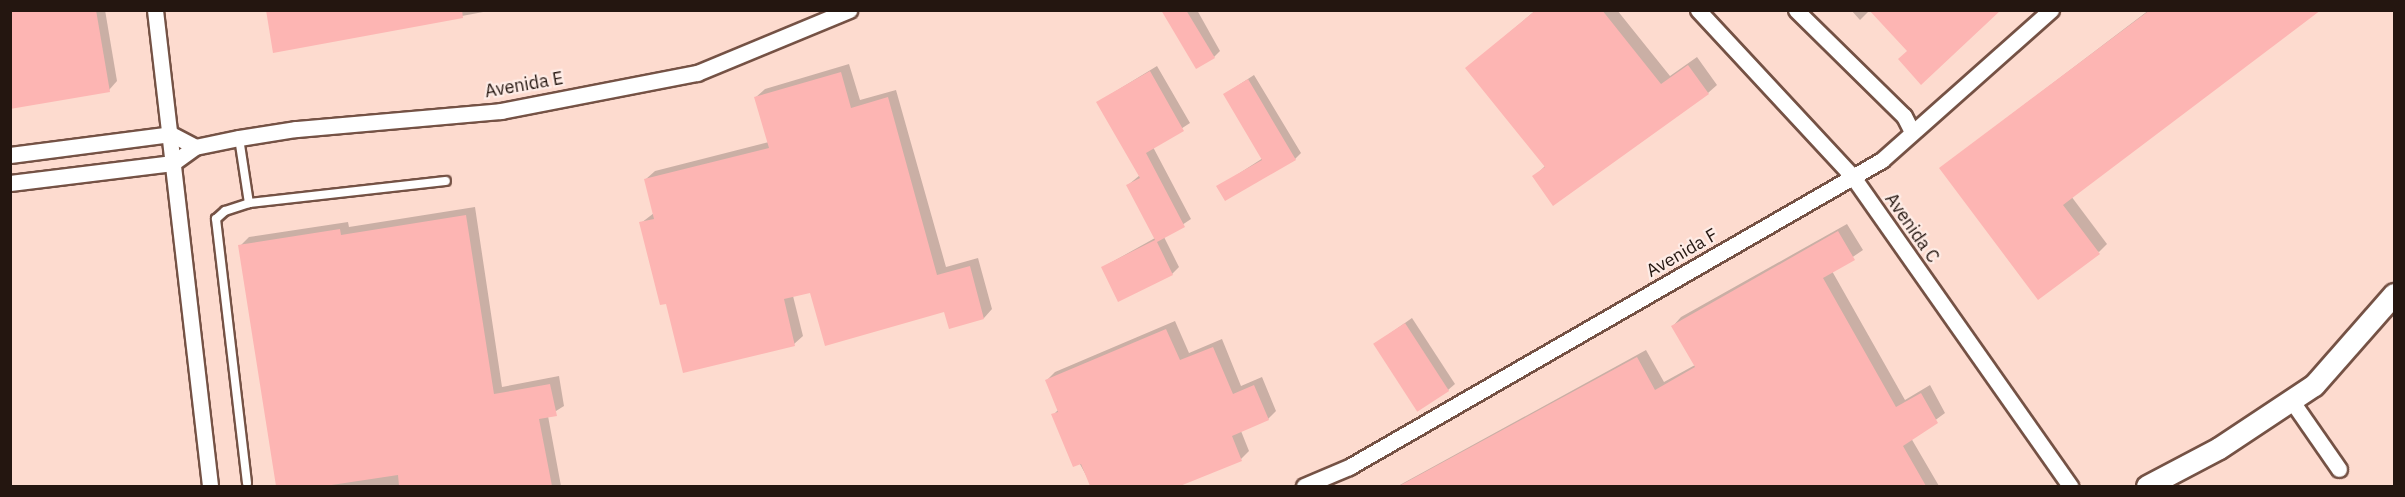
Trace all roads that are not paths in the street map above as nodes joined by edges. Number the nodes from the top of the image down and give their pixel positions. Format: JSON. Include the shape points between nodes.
{"nodes":[{"id":1,"x":155,"y":10,"type":"edge"},
{"id":2,"x":849,"y":10,"type":"edge"},
{"id":3,"x":1698,"y":10,"type":"edge"},
{"id":4,"x":1796,"y":10,"type":"edge"},
{"id":5,"x":2051,"y":10,"type":"edge"},
{"id":6,"x":1912,"y":132,"type":"junction"},
{"id":7,"x":171,"y":134,"type":"junction"},
{"id":8,"x":239,"y":138,"type":"junction"},
{"id":9,"x":195,"y":147,"type":"junction"},
{"id":10,"x":10,"y":155,"type":"edge"},
{"id":11,"x":173,"y":163,"type":"junction"},
{"id":12,"x":1853,"y":177,"type":"junction"},
{"id":13,"x":446,"y":181,"type":"dead end"},
{"id":14,"x":10,"y":183,"type":"edge"},
{"id":15,"x":249,"y":203,"type":"junction"},
{"id":16,"x":2394,"y":294,"type":"edge"},
{"id":17,"x":2291,"y":400,"type":"junction"},
{"id":18,"x":2339,"y":469,"type":"dead end"},
{"id":19,"x":247,"y":483,"type":"dead end"},
{"id":20,"x":210,"y":486,"type":"edge"},
{"id":21,"x":1304,"y":486,"type":"edge"},
{"id":22,"x":2070,"y":486,"type":"edge"},
{"id":23,"x":2147,"y":486,"type":"edge"}],
"edges":[{"from":1,"to":7,"type":"street"},
{"from":2,"to":8,"type":"street","name":"Avenida E","via":[[697,72],[501,111],[296,129]]},
{"from":3,"to":12,"type":"street","name":"Avenida C"},
{"from":4,"to":6,"type":"street","via":[[1904,116]]},
{"from":5,"to":6,"type":"street","name":"Avenida F"},
{"from":6,"to":12,"type":"street","name":"Avenida F","via":[[1882,160]]},
{"from":7,"to":9,"type":"street"},
{"from":7,"to":10,"type":"street"},
{"from":7,"to":11,"type":"street"},
{"from":8,"to":9,"type":"street","name":"Avenida E"},
{"from":8,"to":15,"type":"lane"},
{"from":9,"to":11,"type":"street","name":"Avenida E"},
{"from":11,"to":14,"type":"street","name":"Avenida E"},
{"from":11,"to":20,"type":"street"},
{"from":12,"to":21,"type":"street","name":"Avenida F","via":[[1349,467]]},
{"from":12,"to":22,"type":"street","name":"Avenida C"},
{"from":13,"to":15,"type":"lane"},
{"from":15,"to":19,"type":"lane","via":[[225,211],[216,219]]},
{"from":16,"to":17,"type":"main road","via":[[2313,385]]},
{"from":17,"to":18,"type":"street"},
{"from":17,"to":23,"type":"main road","via":[[2218,448]]}]}
